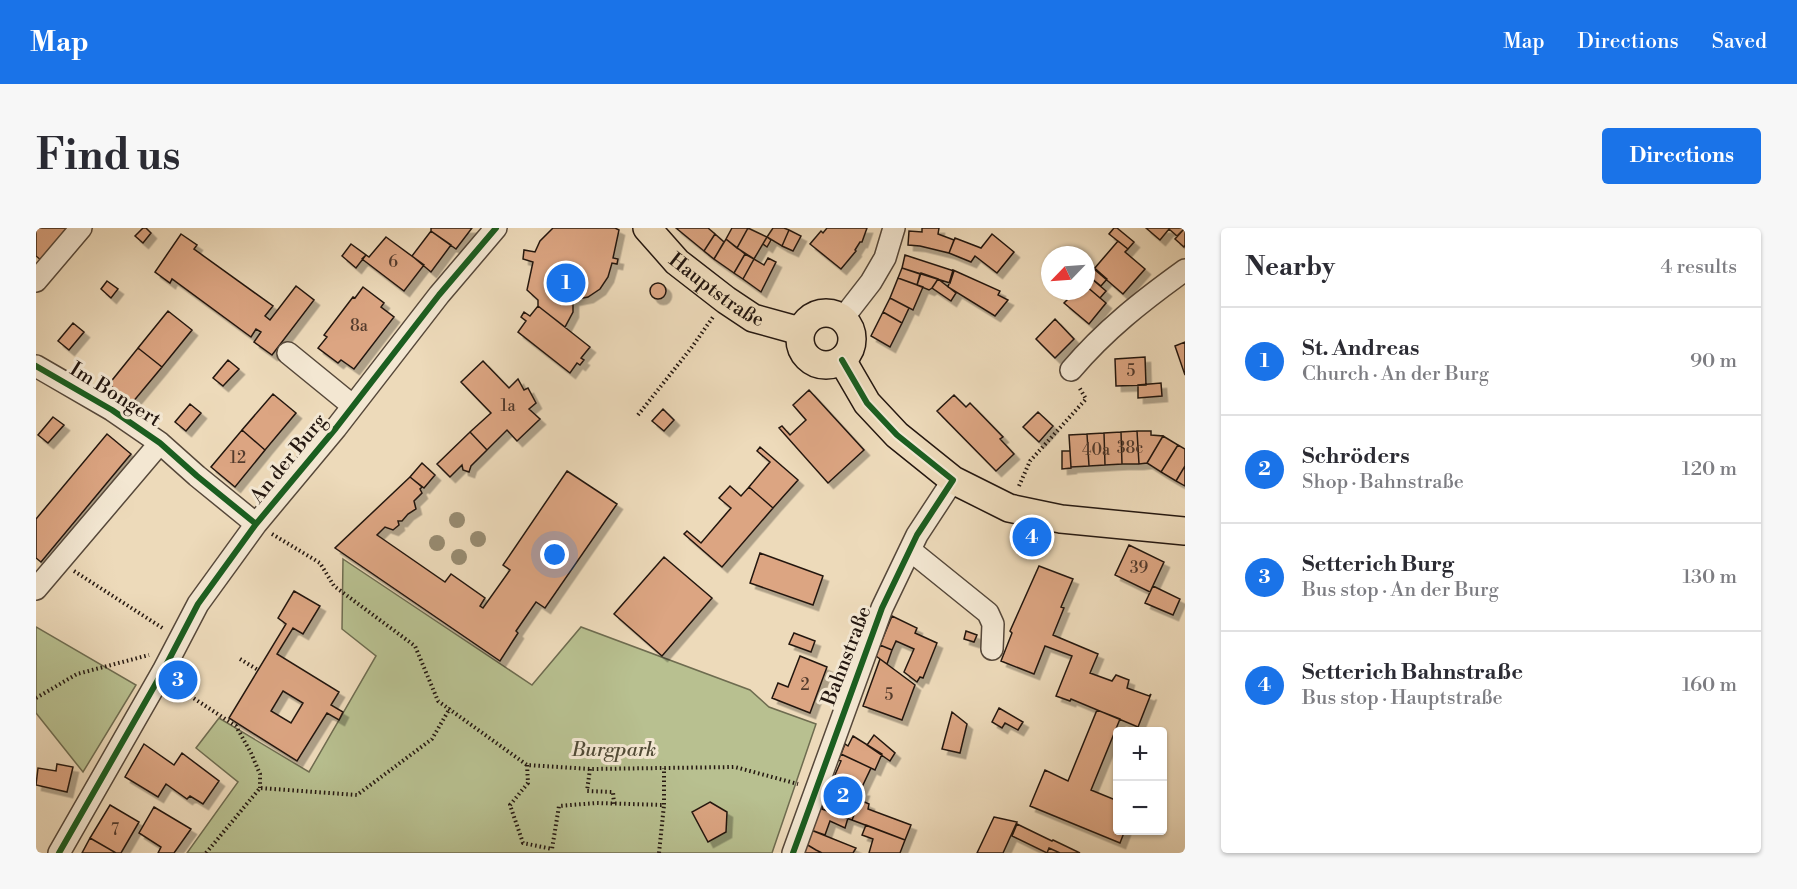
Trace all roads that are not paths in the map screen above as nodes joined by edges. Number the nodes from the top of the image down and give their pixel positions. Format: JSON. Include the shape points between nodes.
{"nodes":[{"id":1,"x":81,"y":228,"type":"edge"},
{"id":2,"x":496,"y":228,"type":"edge"},
{"id":3,"x":647,"y":228,"type":"edge"},
{"id":4,"x":894,"y":228,"type":"edge"},
{"id":5,"x":1185,"y":270,"type":"edge"},
{"id":6,"x":36,"y":280,"type":"edge"},
{"id":7,"x":843,"y":318,"type":"junction"},
{"id":8,"x":800,"y":331,"type":"junction"},
{"id":9,"x":288,"y":353,"type":"dead end"},
{"id":10,"x":842,"y":360,"type":"junction"},
{"id":11,"x":36,"y":366,"type":"edge"},
{"id":12,"x":1071,"y":370,"type":"road end"},
{"id":13,"x":353,"y":406,"type":"junction"},
{"id":14,"x":160,"y":442,"type":"junction"},
{"id":15,"x":953,"y":480,"type":"junction"},
{"id":16,"x":256,"y":524,"type":"junction"},
{"id":17,"x":1185,"y":531,"type":"edge"},
{"id":18,"x":910,"y":550,"type":"junction"},
{"id":19,"x":36,"y":589,"type":"edge"},
{"id":20,"x":992,"y":649,"type":"dead end"},
{"id":21,"x":59,"y":853,"type":"edge"},
{"id":22,"x":793,"y":853,"type":"edge"}],
"edges":[{"from":1,"to":6,"type":"street"},
{"from":2,"to":13,"type":"street","name":"An der Burg"},
{"from":3,"to":8,"type":"main road","name":"Hauptstraße","via":[[677,262],[726,300],[753,318]]},
{"from":4,"to":7,"type":"street","via":[[885,258]]},
{"from":5,"to":12,"type":"street","via":[[1096,341]]},
{"from":7,"to":8,"type":"main road","via":[[819,313],[804,323]]},
{"from":7,"to":10,"type":"main road","via":[[850,327],[852,345]]},
{"from":8,"to":10,"type":"main road","via":[[801,348],[811,361],[827,366]]},
{"from":9,"to":13,"type":"street"},
{"from":10,"to":15,"type":"main road","via":[[867,403],[897,435]]},
{"from":11,"to":14,"type":"street","name":"Im Bongert"},
{"from":13,"to":16,"type":"street","name":"An der Burg"},
{"from":14,"to":16,"type":"street","name":"Im Bongert"},
{"from":14,"to":19,"type":"street"},
{"from":15,"to":17,"type":"main road","via":[[1009,508],[1061,519]]},
{"from":15,"to":18,"type":"street","name":"Bahnstraße"},
{"from":16,"to":21,"type":"street","name":"An der Burg","via":[[198,604]]},
{"from":18,"to":20,"type":"street","via":[[988,613],[993,624]]},
{"from":18,"to":22,"type":"street","name":"Bahnstraße","via":[[882,608]]}]}
